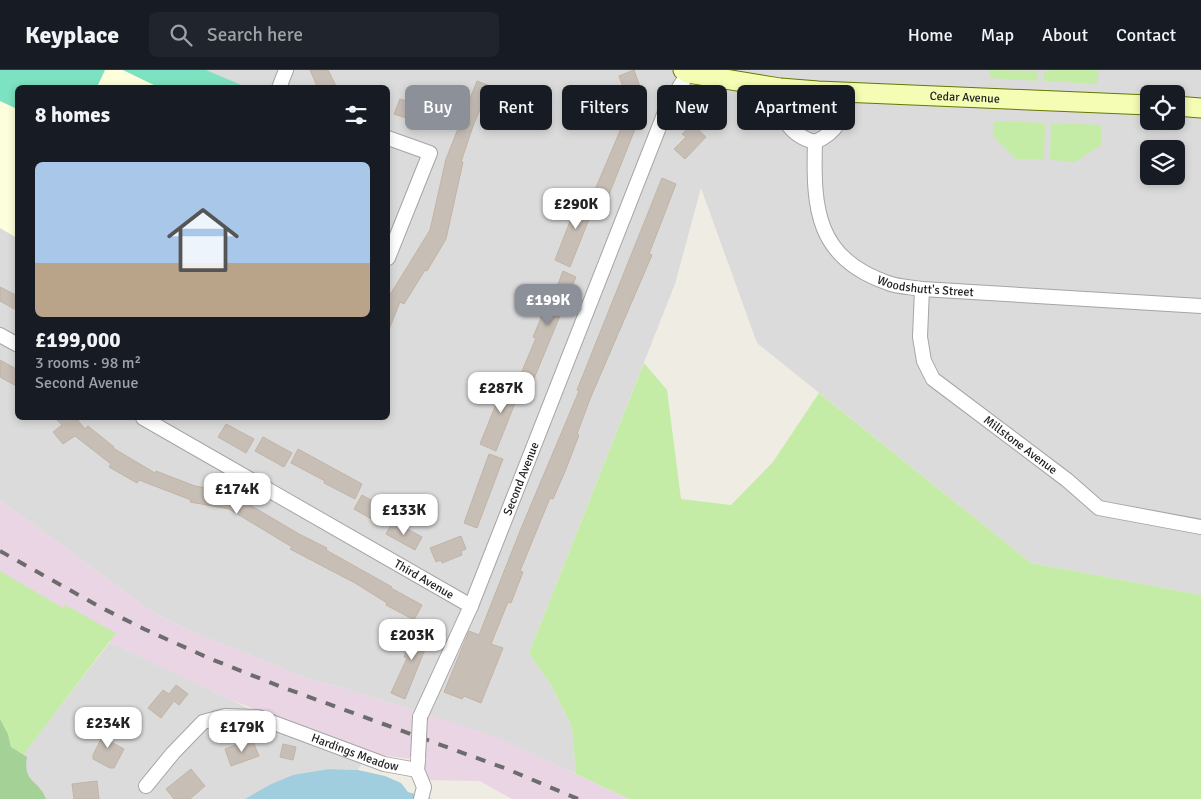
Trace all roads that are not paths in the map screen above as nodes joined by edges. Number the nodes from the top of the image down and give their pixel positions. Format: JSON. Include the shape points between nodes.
{"nodes":[{"id":1,"x":286,"y":70,"type":"edge"},
{"id":2,"x":687,"y":71,"type":"edge"},
{"id":3,"x":281,"y":85,"type":"edge"},
{"id":4,"x":764,"y":85,"type":"edge"},
{"id":5,"x":855,"y":93,"type":"edge"},
{"id":6,"x":1140,"y":105,"type":"edge"},
{"id":7,"x":1185,"y":107,"type":"edge"},
{"id":8,"x":1201,"y":108,"type":"edge"},
{"id":9,"x":792,"y":130,"type":"edge"},
{"id":10,"x":833,"y":130,"type":"edge"},
{"id":11,"x":390,"y":139,"type":"edge"},
{"id":12,"x":815,"y":142,"type":"junction"},
{"id":13,"x":390,"y":253,"type":"edge"},
{"id":14,"x":922,"y":289,"type":"junction"},
{"id":15,"x":1201,"y":306,"type":"edge"},
{"id":16,"x":0,"y":335,"type":"edge"},
{"id":17,"x":15,"y":343,"type":"edge"},
{"id":18,"x":161,"y":422,"type":"edge"},
{"id":19,"x":1201,"y":527,"type":"edge"},
{"id":20,"x":471,"y":606,"type":"junction"},
{"id":21,"x":418,"y":764,"type":"junction"},
{"id":22,"x":146,"y":786,"type":"dead end"},
{"id":23,"x":423,"y":793,"type":"edge"}],
"edges":[{"from":1,"to":3,"type":"street"},
{"from":2,"to":4,"type":"main road","name":"Cedar Avenue"},
{"from":2,"to":20,"type":"street","name":"Second Avenue","via":[[667,106]]},
{"from":5,"to":6,"type":"main road","name":"Cedar Avenue"},
{"from":7,"to":8,"type":"main road"},
{"from":9,"to":12,"type":"street","via":[[801,138]]},
{"from":10,"to":12,"type":"street","via":[[826,138]]},
{"from":11,"to":13,"type":"street","via":[[430,153]]},
{"from":12,"to":14,"type":"street","name":"Woodshutt's Street","via":[[814,186],[819,214],[832,244],[858,271],[889,284]]},
{"from":14,"to":15,"type":"street","name":"Woodshutt's Street"},
{"from":14,"to":19,"type":"street","name":"Millstone Avenue","via":[[920,337],[924,361],[933,378],[1099,508]]},
{"from":16,"to":17,"type":"street"},
{"from":18,"to":20,"type":"street","name":"Third Avenue"},
{"from":20,"to":21,"type":"street","name":"Second Avenue","bridge":true,"via":[[420,717]]},
{"from":21,"to":22,"type":"street","name":"Hardings Meadow","via":[[384,764],[258,718],[225,716],[203,722]]},
{"from":21,"to":23,"type":"street"}]}
